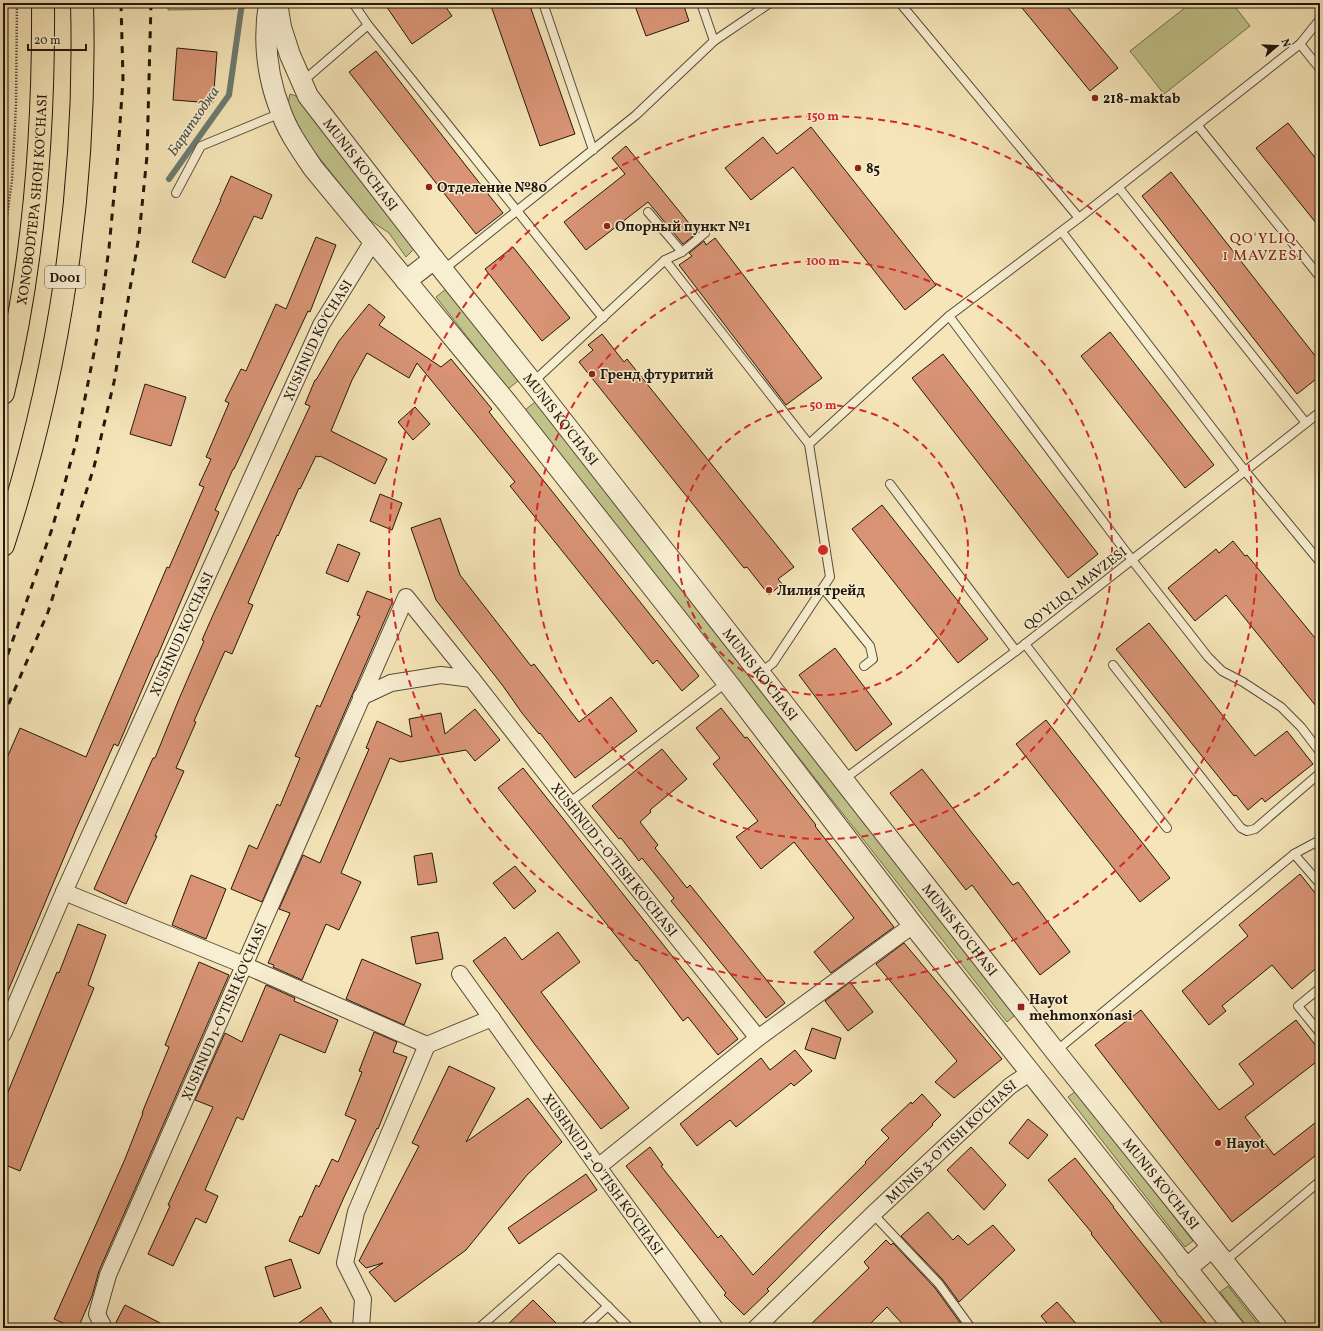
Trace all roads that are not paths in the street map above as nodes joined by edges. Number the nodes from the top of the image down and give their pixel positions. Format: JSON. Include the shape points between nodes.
{"nodes":[{"id":1,"x":43,"y":3,"type":"edge"},
{"id":2,"x":82,"y":3,"type":"edge"},
{"id":3,"x":268,"y":3,"type":"edge"},
{"id":4,"x":277,"y":3,"type":"edge"},
{"id":5,"x":353,"y":3,"type":"edge"},
{"id":6,"x":543,"y":3,"type":"edge"},
{"id":7,"x":701,"y":3,"type":"edge"},
{"id":8,"x":770,"y":3,"type":"edge"},
{"id":9,"x":900,"y":3,"type":"edge"},
{"id":10,"x":1320,"y":19,"type":"edge"},
{"id":11,"x":368,"y":25,"type":"junction"},
{"id":12,"x":714,"y":41,"type":"junction"},
{"id":13,"x":1300,"y":44,"type":"junction"},
{"id":14,"x":1320,"y":69,"type":"edge"},
{"id":15,"x":301,"y":83,"type":"junction"},
{"id":16,"x":281,"y":113,"type":"junction"},
{"id":17,"x":1198,"y":126,"type":"junction"},
{"id":18,"x":593,"y":150,"type":"junction"},
{"id":19,"x":1118,"y":188,"type":"junction"},
{"id":20,"x":176,"y":193,"type":"dead end"},
{"id":21,"x":517,"y":211,"type":"junction"},
{"id":22,"x":648,"y":212,"type":"dead end"},
{"id":23,"x":1079,"y":218,"type":"junction"},
{"id":24,"x":1062,"y":232,"type":"junction"},
{"id":25,"x":705,"y":233,"type":"dead end"},
{"id":26,"x":373,"y":241,"type":"junction"},
{"id":27,"x":682,"y":252,"type":"junction"},
{"id":28,"x":665,"y":260,"type":"junction"},
{"id":29,"x":439,"y":264,"type":"junction"},
{"id":30,"x":1320,"y":277,"type":"edge"},
{"id":31,"x":406,"y":282,"type":"junction"},
{"id":32,"x":949,"y":316,"type":"junction"},
{"id":33,"x":603,"y":318,"type":"junction"},
{"id":34,"x":532,"y":383,"type":"junction"},
{"id":35,"x":3,"y":393,"type":"edge"},
{"id":36,"x":508,"y":404,"type":"junction"},
{"id":37,"x":1320,"y":412,"type":"edge"},
{"id":38,"x":1306,"y":423,"type":"junction"},
{"id":39,"x":809,"y":444,"type":"junction"},
{"id":40,"x":1245,"y":471,"type":"junction"},
{"id":41,"x":890,"y":484,"type":"dead end"},
{"id":42,"x":3,"y":545,"type":"edge"},
{"id":43,"x":1132,"y":560,"type":"junction"},
{"id":44,"x":1320,"y":562,"type":"edge"},
{"id":45,"x":823,"y":588,"type":"junction"},
{"id":46,"x":1025,"y":644,"type":"junction"},
{"id":47,"x":1016,"y":651,"type":"junction"},
{"id":48,"x":864,"y":666,"type":"dead end"},
{"id":49,"x":1113,"y":666,"type":"dead end"},
{"id":50,"x":760,"y":673,"type":"junction"},
{"id":51,"x":472,"y":679,"type":"junction"},
{"id":52,"x":726,"y":682,"type":"junction"},
{"id":53,"x":362,"y":697,"type":"junction"},
{"id":54,"x":1320,"y":752,"type":"edge"},
{"id":55,"x":1320,"y":773,"type":"edge"},
{"id":56,"x":842,"y":780,"type":"junction"},
{"id":57,"x":569,"y":802,"type":"junction"},
{"id":58,"x":1167,"y":828,"type":"dead end"},
{"id":59,"x":1320,"y":840,"type":"edge"},
{"id":60,"x":1294,"y":854,"type":"junction"},
{"id":61,"x":1320,"y":884,"type":"edge"},
{"id":62,"x":64,"y":892,"type":"junction"},
{"id":63,"x":913,"y":925,"type":"junction"},
{"id":64,"x":244,"y":965,"type":"junction"},
{"id":65,"x":460,"y":974,"type":"dead end"},
{"id":66,"x":1320,"y":988,"type":"edge"},
{"id":67,"x":492,"y":1018,"type":"junction"},
{"id":68,"x":1320,"y":1033,"type":"edge"},
{"id":69,"x":3,"y":1034,"type":"edge"},
{"id":70,"x":758,"y":1038,"type":"junction"},
{"id":71,"x":427,"y":1045,"type":"junction"},
{"id":72,"x":1055,"y":1052,"type":"junction"},
{"id":73,"x":1031,"y":1072,"type":"junction"},
{"id":74,"x":598,"y":1167,"type":"junction"},
{"id":75,"x":1320,"y":1182,"type":"edge"},
{"id":76,"x":873,"y":1214,"type":"junction"},
{"id":77,"x":1218,"y":1254,"type":"junction"},
{"id":78,"x":1186,"y":1269,"type":"junction"},
{"id":79,"x":608,"y":1306,"type":"junction"},
{"id":80,"x":104,"y":1328,"type":"edge"},
{"id":81,"x":361,"y":1328,"type":"edge"},
{"id":82,"x":479,"y":1328,"type":"edge"},
{"id":83,"x":584,"y":1328,"type":"edge"},
{"id":84,"x":630,"y":1328,"type":"edge"},
{"id":85,"x":715,"y":1328,"type":"edge"},
{"id":86,"x":756,"y":1328,"type":"edge"},
{"id":87,"x":970,"y":1328,"type":"edge"},
{"id":88,"x":1234,"y":1328,"type":"edge"},
{"id":89,"x":1277,"y":1328,"type":"edge"}],
"edges":[{"from":1,"to":35,"type":"highway","name":"XONOBODTEPA SHOH KO'CHASI","number":"D001","via":[[42,123],[36,196],[24,286]]},
{"from":2,"to":42,"type":"highway","number":"D001","via":[[81,132],[69,249],[42,400],[25,473]]},
{"from":3,"to":16,"type":"street","via":[[268,65]]},
{"from":4,"to":15,"type":"street","name":"MUNIS KO'CHASI","via":[[285,41]]},
{"from":5,"to":11,"type":"lane"},
{"from":6,"to":18,"type":"lane"},
{"from":7,"to":12,"type":"lane"},
{"from":8,"to":12,"type":"lane"},
{"from":9,"to":23,"type":"lane"},
{"from":10,"to":13,"type":"lane"},
{"from":11,"to":15,"type":"lane"},
{"from":11,"to":21,"type":"lane"},
{"from":12,"to":18,"type":"lane","via":[[636,115]]},
{"from":13,"to":14,"type":"lane"},
{"from":13,"to":17,"type":"lane"},
{"from":15,"to":29,"type":"street","name":"MUNIS KO'CHASI","via":[[308,96]]},
{"from":16,"to":20,"type":"lane","via":[[201,146]]},
{"from":16,"to":26,"type":"street","via":[[295,142],[313,168]]},
{"from":17,"to":19,"type":"lane"},
{"from":17,"to":30,"type":"lane"},
{"from":18,"to":21,"type":"lane"},
{"from":19,"to":23,"type":"lane"},
{"from":19,"to":38,"type":"lane"},
{"from":21,"to":29,"type":"lane"},
{"from":21,"to":33,"type":"lane"},
{"from":22,"to":27,"type":"lane"},
{"from":23,"to":24,"type":"lane"},
{"from":24,"to":32,"type":"lane"},
{"from":24,"to":40,"type":"lane"},
{"from":25,"to":27,"type":"lane"},
{"from":26,"to":31,"type":"street"},
{"from":26,"to":62,"type":"street","name":"XUSHNUD KO'CHASI","via":[[321,325]]},
{"from":27,"to":28,"type":"lane"},
{"from":28,"to":33,"type":"lane"},
{"from":28,"to":39,"type":"lane"},
{"from":29,"to":31,"type":"street"},
{"from":29,"to":34,"type":"street","name":"MUNIS KO'CHASI"},
{"from":31,"to":36,"type":"street"},
{"from":32,"to":39,"type":"lane"},
{"from":32,"to":43,"type":"lane"},
{"from":33,"to":34,"type":"lane"},
{"from":34,"to":36,"type":"street"},
{"from":34,"to":50,"type":"street","name":"MUNIS KO'CHASI"},
{"from":36,"to":52,"type":"street"},
{"from":37,"to":38,"type":"lane","name":"QO'YLIQ 1 MAVZESI"},
{"from":38,"to":40,"type":"lane","name":"QO'YLIQ 1 MAVZESI"},
{"from":39,"to":45,"type":"lane","via":[[830,577]]},
{"from":40,"to":43,"type":"lane","name":"QO'YLIQ 1 MAVZESI"},
{"from":40,"to":44,"type":"lane"},
{"from":41,"to":47,"type":"lane"},
{"from":43,"to":46,"type":"lane","name":"QO'YLIQ 1 MAVZESI"},
{"from":43,"to":54,"type":"lane","via":[[1208,657],[1222,671],[1281,707],[1301,727]]},
{"from":45,"to":48,"type":"lane","via":[[870,646],[873,658]]},
{"from":45,"to":50,"type":"lane","via":[[773,663]]},
{"from":46,"to":47,"type":"lane","name":"QO'YLIQ 1 MAVZESI"},
{"from":46,"to":58,"type":"lane"},
{"from":47,"to":56,"type":"lane","name":"QO'YLIQ 1 MAVZESI"},
{"from":49,"to":55,"type":"lane","via":[[1240,828],[1247,831],[1255,829]]},
{"from":50,"to":56,"type":"street","name":"MUNIS KO'CHASI"},
{"from":51,"to":53,"type":"street","via":[[441,674],[391,683]]},
{"from":51,"to":53,"type":"street","name":"XUSHNUD 1-O'TISH KO'CHASI","via":[[406,597]]},
{"from":51,"to":57,"type":"street","name":"XUSHNUD 1-O'TISH KO'CHASI"},
{"from":52,"to":57,"type":"lane"},
{"from":52,"to":63,"type":"street"},
{"from":53,"to":64,"type":"street","name":"XUSHNUD 1-O'TISH KO'CHASI"},
{"from":56,"to":72,"type":"street","name":"MUNIS KO'CHASI"},
{"from":57,"to":70,"type":"street","name":"XUSHNUD 1-O'TISH KO'CHASI"},
{"from":59,"to":60,"type":"lane"},
{"from":60,"to":61,"type":"lane"},
{"from":60,"to":72,"type":"lane"},
{"from":62,"to":64,"type":"street"},
{"from":62,"to":69,"type":"street","name":"XUSHNUD KO'CHASI"},
{"from":63,"to":70,"type":"street"},
{"from":63,"to":73,"type":"street"},
{"from":64,"to":71,"type":"street"},
{"from":64,"to":80,"type":"street","name":"XUSHNUD 1-O'TISH KO'CHASI","via":[[108,1275],[97,1314]]},
{"from":65,"to":67,"type":"street","name":"XUSHNUD 2-O'TISH KO'CHASI"},
{"from":66,"to":68,"type":"lane","via":[[1298,1006]]},
{"from":67,"to":71,"type":"street"},
{"from":67,"to":74,"type":"street","name":"XUSHNUD 2-O'TISH KO'CHASI"},
{"from":70,"to":74,"type":"street"},
{"from":71,"to":81,"type":"street","via":[[356,1212],[345,1263],[363,1300]]},
{"from":72,"to":73,"type":"street"},
{"from":72,"to":77,"type":"street","name":"MUNIS KO'CHASI"},
{"from":73,"to":76,"type":"street","name":"MUNIS 3-O'TISH KO'CHASI","via":[[1010,1086]]},
{"from":73,"to":78,"type":"street"},
{"from":74,"to":85,"type":"street","name":"XUSHNUD 2-O'TISH KO'CHASI"},
{"from":75,"to":77,"type":"lane"},
{"from":76,"to":86,"type":"street","name":"MUNIS 3-O'TISH KO'CHASI"},
{"from":76,"to":87,"type":"lane","name":"MUNIS 3-O'TISH KO'CHASI","via":[[939,1284]]},
{"from":77,"to":78,"type":"street"},
{"from":77,"to":89,"type":"street","name":"MUNIS KO'CHASI"},
{"from":78,"to":88,"type":"street"},
{"from":79,"to":82,"type":"lane","via":[[559,1258]]},
{"from":79,"to":83,"type":"lane"},
{"from":79,"to":84,"type":"lane"}]}
